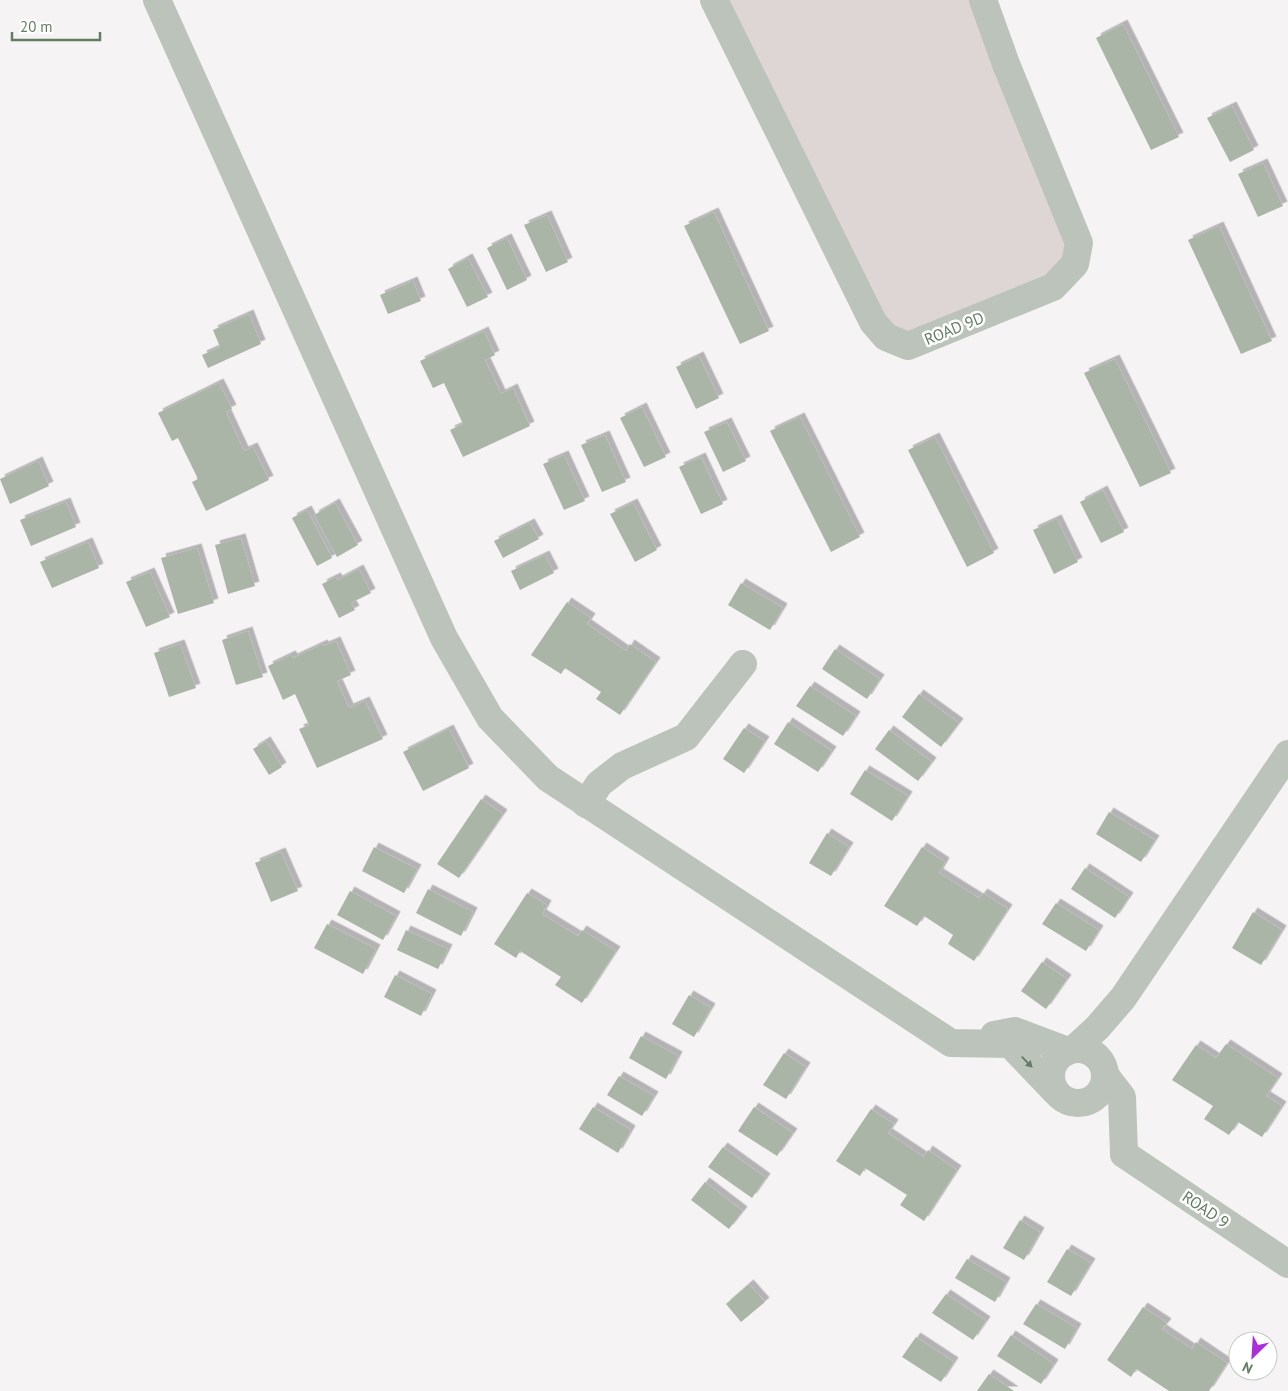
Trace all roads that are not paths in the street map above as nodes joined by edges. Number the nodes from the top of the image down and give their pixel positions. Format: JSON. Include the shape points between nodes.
{"nodes":[{"id":1,"x":156,"y":0,"type":"edge"},
{"id":2,"x":714,"y":0,"type":"edge"},
{"id":3,"x":983,"y":0,"type":"edge"},
{"id":4,"x":742,"y":664,"type":"dead end"},
{"id":5,"x":1288,"y":754,"type":"edge"},
{"id":6,"x":586,"y":804,"type":"junction"},
{"id":7,"x":1124,"y":998,"type":"junction"},
{"id":8,"x":951,"y":1043,"type":"junction"},
{"id":9,"x":1071,"y":1050,"type":"junction"},
{"id":10,"x":1104,"y":1070,"type":"junction"},
{"id":11,"x":1064,"y":1097,"type":"junction"},
{"id":12,"x":1124,"y":1154,"type":"junction"},
{"id":13,"x":1288,"y":1264,"type":"edge"}],
"edges":[{"from":1,"to":6,"type":"street","via":[[444,638],[490,718],[548,778]]},
{"from":2,"to":3,"type":"street","name":"ROAD 9D","via":[[872,322],[886,337],[908,346],[1053,287],[1075,264],[1079,243]]},
{"from":4,"to":6,"type":"street","via":[[686,736],[622,766],[599,784]]},
{"from":5,"to":7,"type":"street"},
{"from":6,"to":8,"type":"street"},
{"from":7,"to":9,"type":"street","via":[[1097,1028]]},
{"from":7,"to":10,"type":"street","via":[[1110,1033]]},
{"from":8,"to":9,"type":"street","via":[[1015,1031]]},
{"from":8,"to":11,"type":"street","one_way":true,"via":[[1010,1044]]},
{"from":9,"to":10,"type":"street","via":[[1091,1052]]},
{"from":9,"to":11,"type":"street","via":[[1058,1057],[1050,1080]]},
{"from":10,"to":11,"type":"street","via":[[1103,1086],[1096,1096],[1086,1102]]},
{"from":10,"to":12,"type":"street","via":[[1122,1097]]},
{"from":11,"to":12,"type":"street","via":[[1114,1114]]},
{"from":12,"to":13,"type":"street","name":"ROAD 9"}]}
